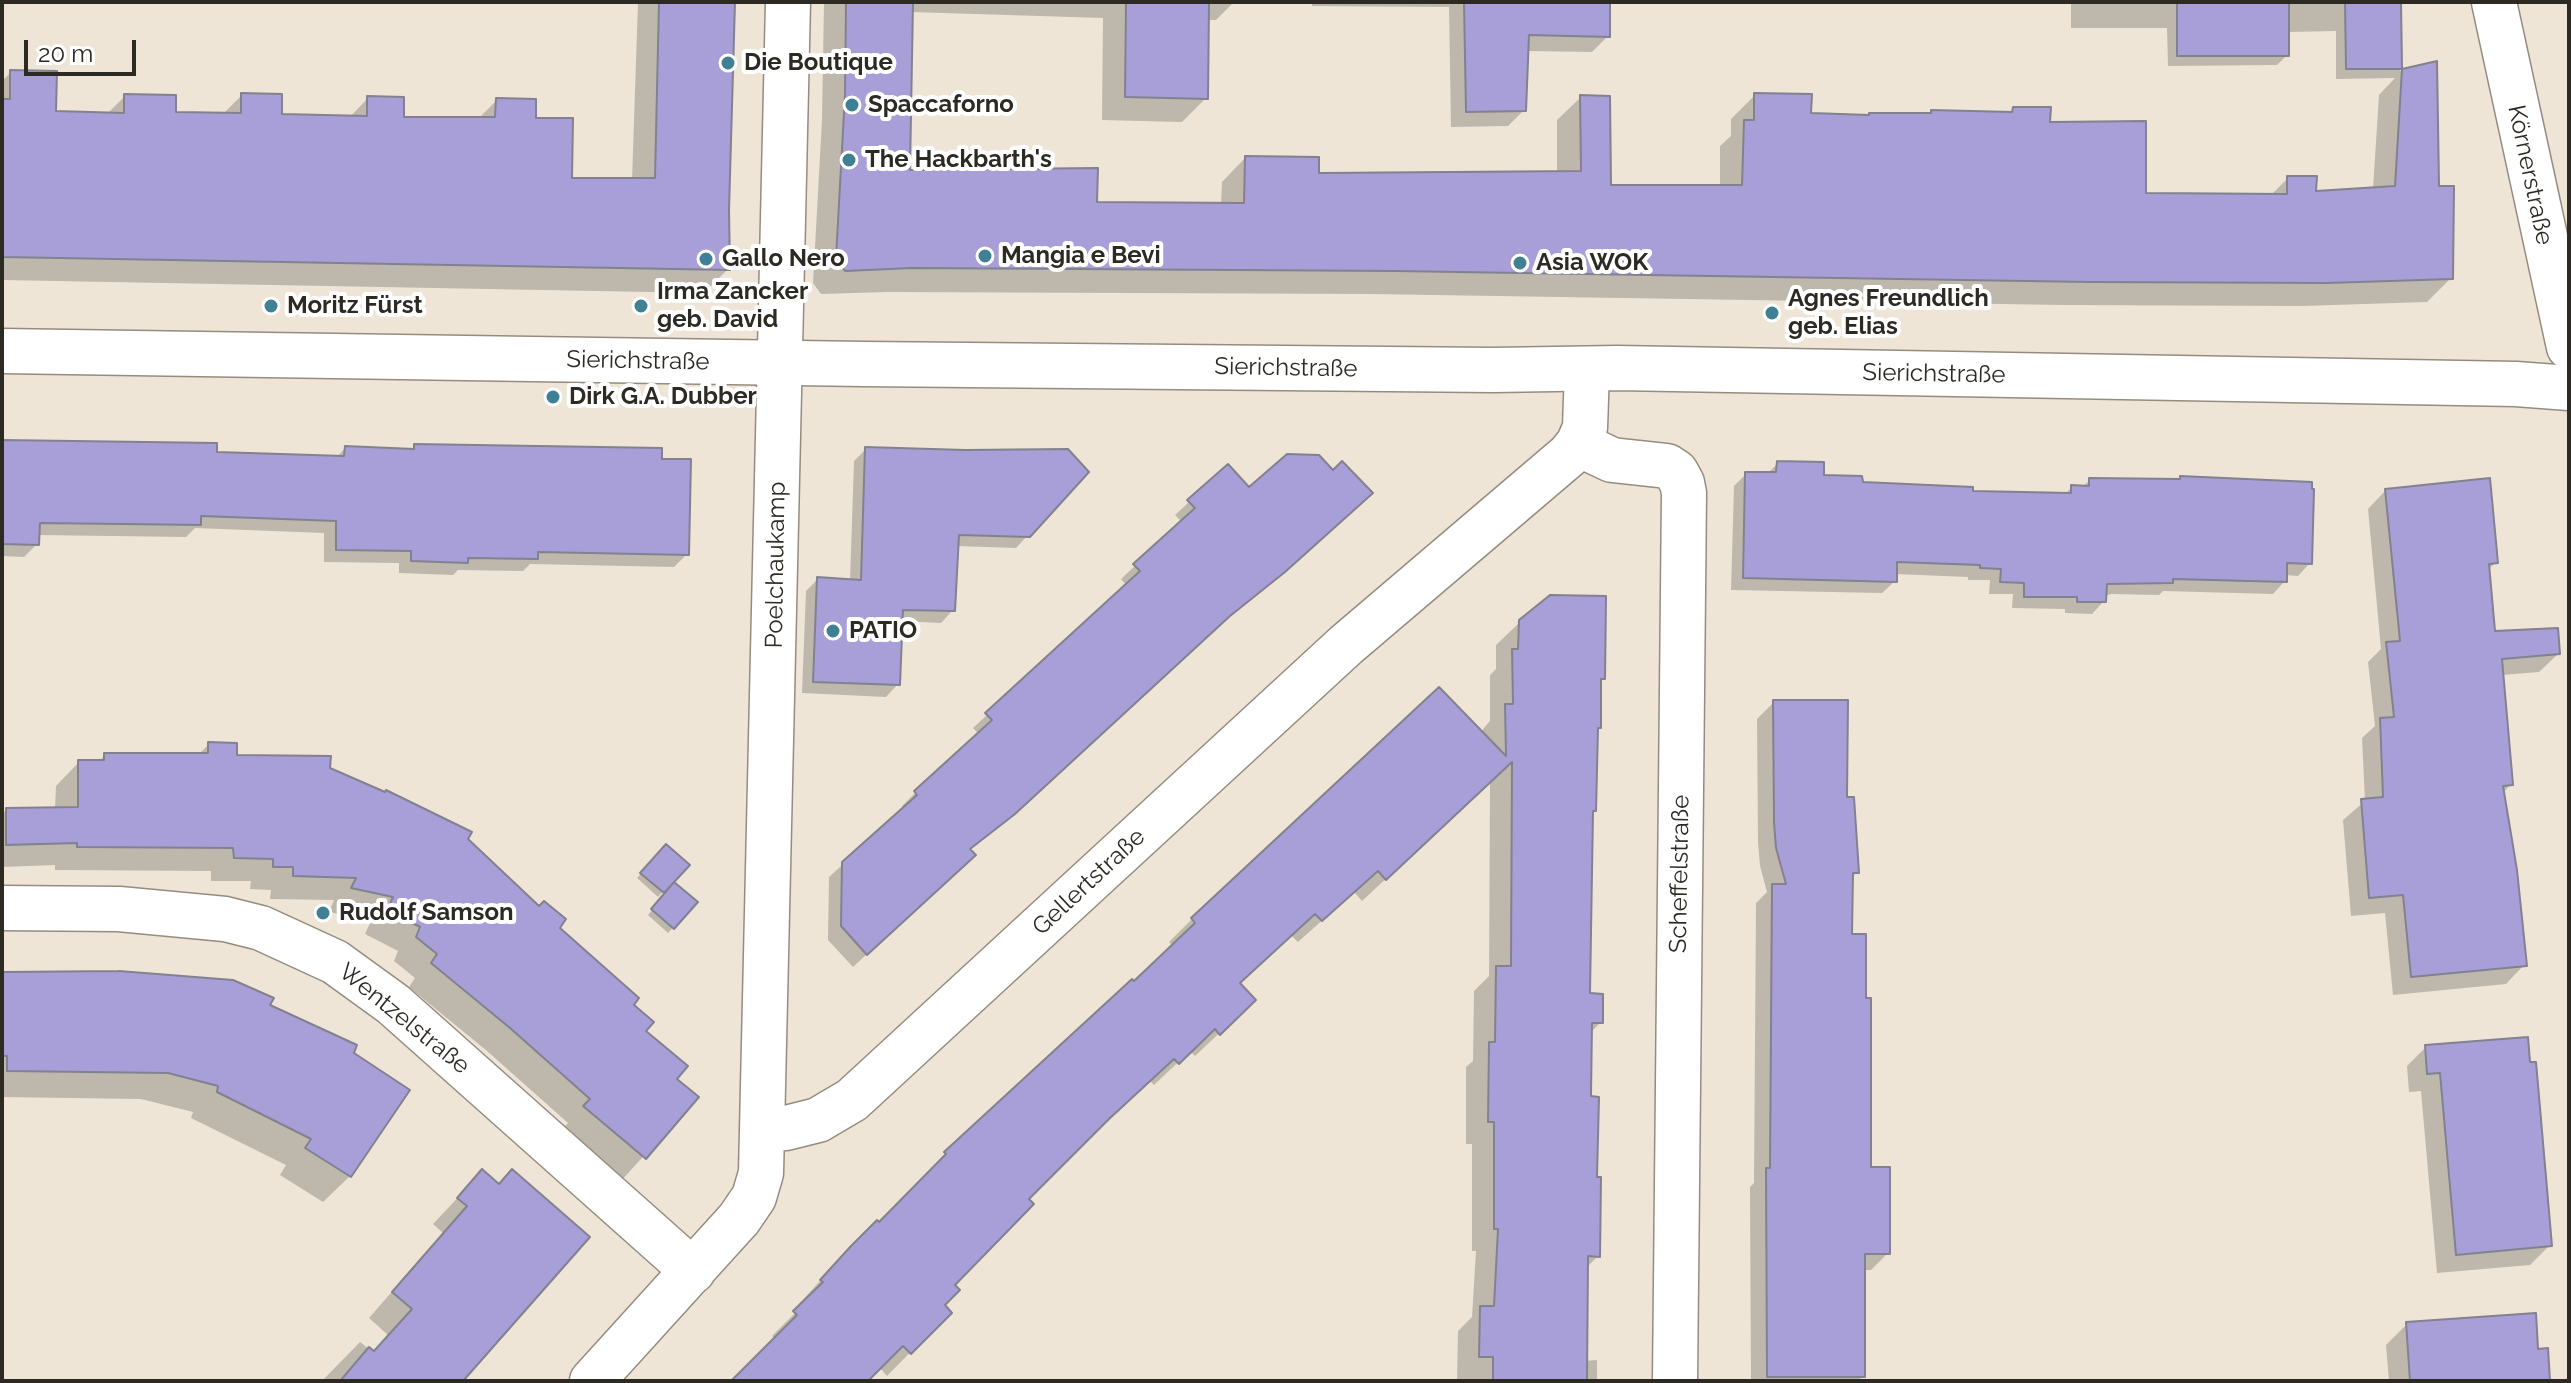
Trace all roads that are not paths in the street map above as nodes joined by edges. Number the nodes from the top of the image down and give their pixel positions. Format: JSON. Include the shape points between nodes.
{"nodes":[{"id":1,"x":788,"y":2,"type":"edge"},
{"id":2,"x":2494,"y":2,"type":"edge"},
{"id":3,"x":2569,"y":347,"type":"edge"},
{"id":4,"x":2,"y":351,"type":"edge"},
{"id":5,"x":781,"y":363,"type":"junction"},
{"id":6,"x":1587,"y":369,"type":"junction"},
{"id":7,"x":2569,"y":388,"type":"edge"},
{"id":8,"x":1578,"y":444,"type":"junction"},
{"id":9,"x":2,"y":908,"type":"edge"},
{"id":10,"x":762,"y":1129,"type":"junction"},
{"id":11,"x":693,"y":1271,"type":"junction"},
{"id":12,"x":592,"y":1381,"type":"edge"},
{"id":13,"x":1675,"y":1381,"type":"edge"}],
"edges":[{"from":1,"to":5,"type":"street","name":"Poelchaukamp"},
{"from":2,"to":3,"type":"street","name":"Körnerstraße"},
{"from":4,"to":5,"type":"street","name":"Sierichstraße"},
{"from":5,"to":6,"type":"street","name":"Sierichstraße"},
{"from":5,"to":10,"type":"street","name":"Poelchaukamp"},
{"from":6,"to":7,"type":"street","name":"Sierichstraße"},
{"from":6,"to":8,"type":"street","via":[[1585,428]]},
{"from":8,"to":10,"type":"street","name":"Gellertstraße","via":[[1346,645],[852,1100],[818,1120]]},
{"from":8,"to":13,"type":"street","name":"Scheffelstraße","via":[[1612,460],[1667,466],[1676,472],[1684,493]]},
{"from":9,"to":11,"type":"street","name":"Wentzelstraße","via":[[119,909],[225,919],[261,928],[335,962],[393,1004]]},
{"from":10,"to":11,"type":"street","via":[[761,1173],[754,1197]]},
{"from":11,"to":12,"type":"street"}]}
